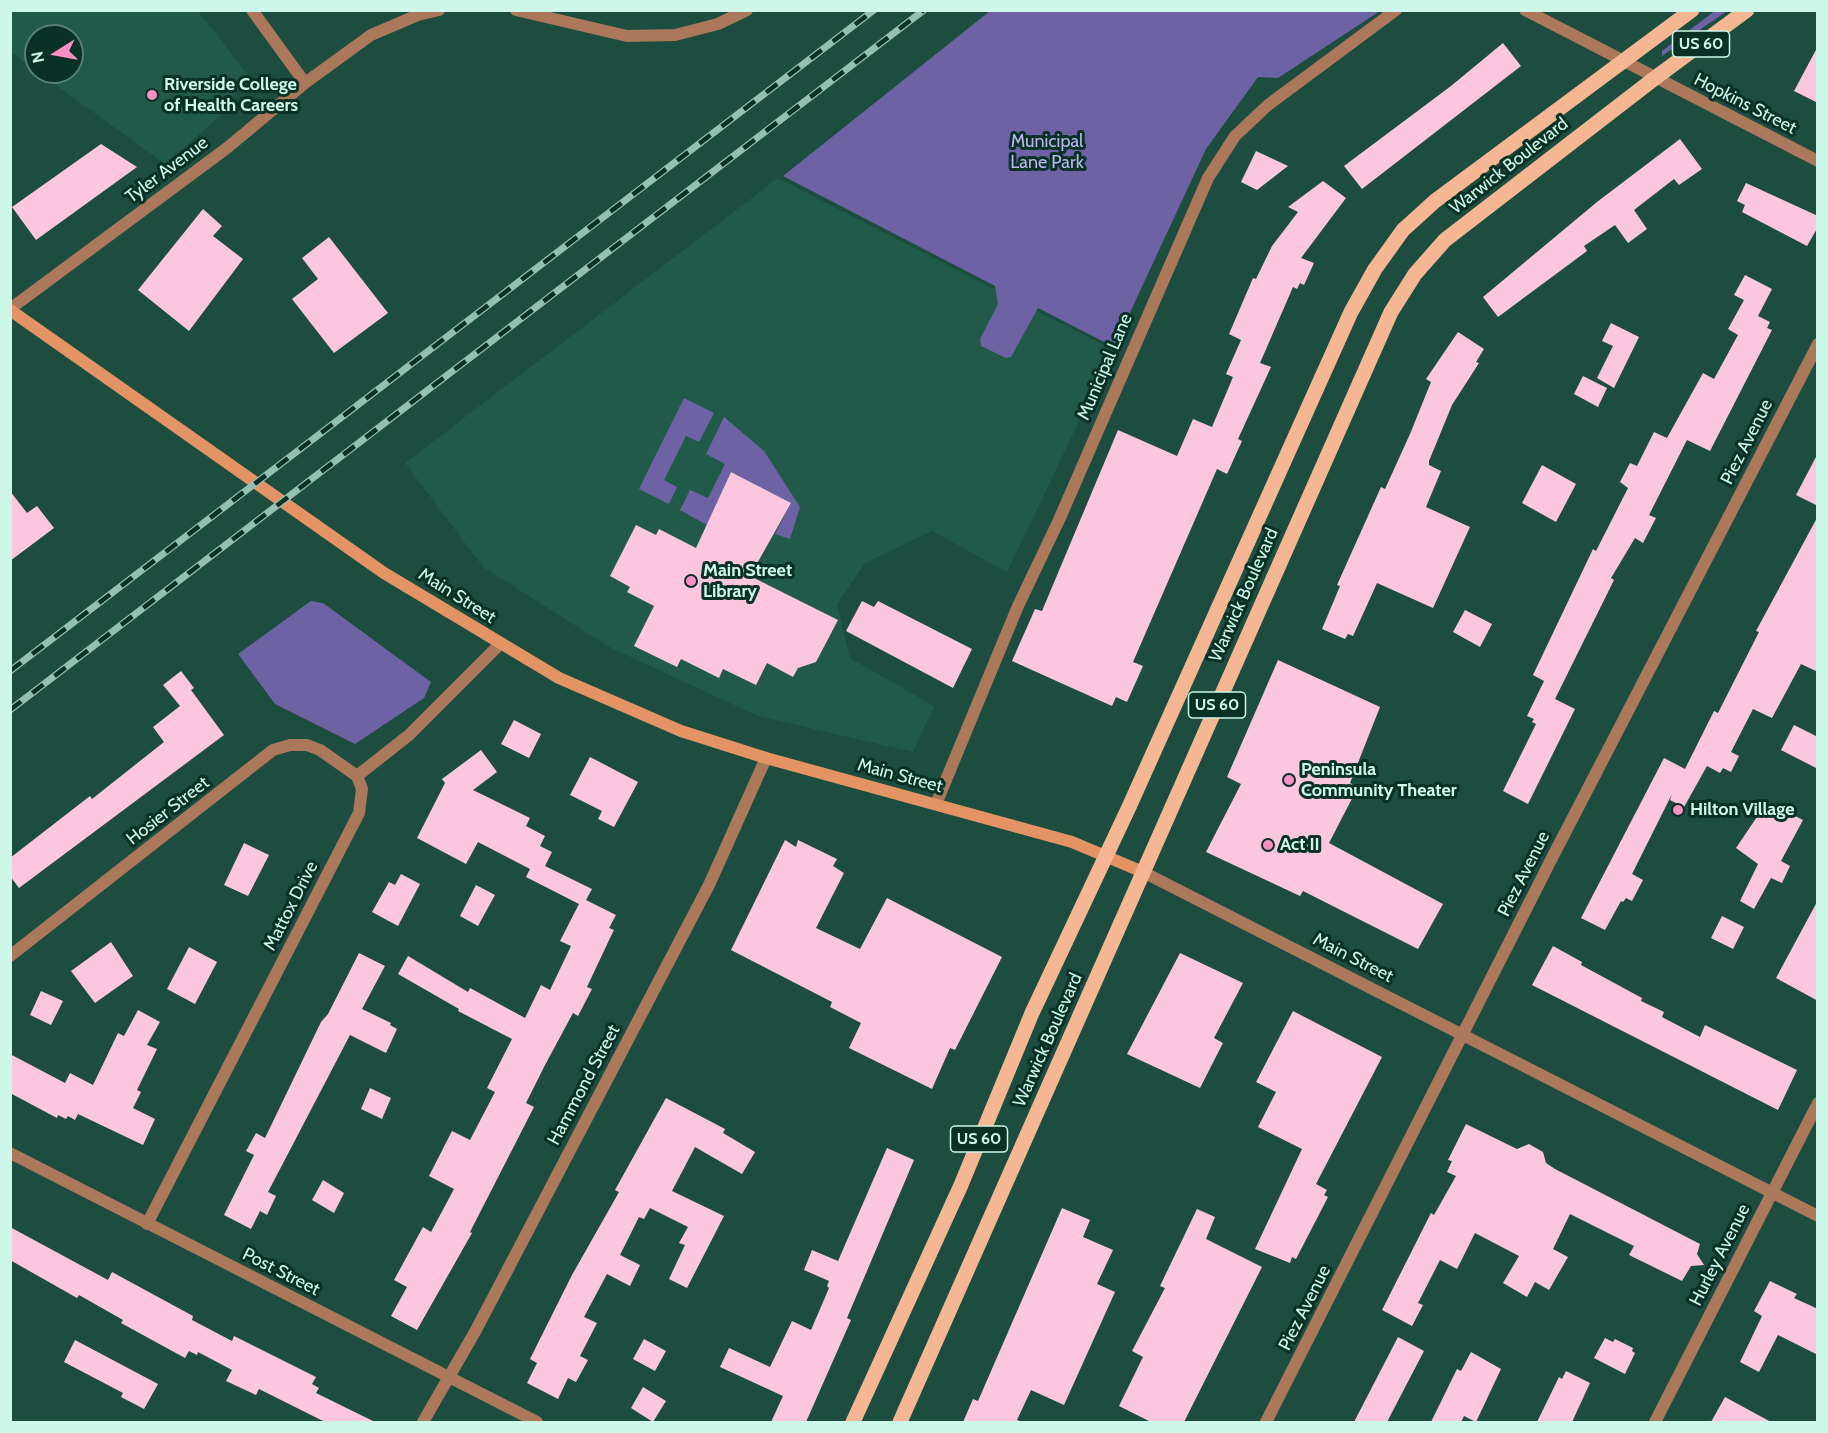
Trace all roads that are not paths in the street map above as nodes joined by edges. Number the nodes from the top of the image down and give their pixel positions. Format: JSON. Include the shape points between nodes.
{"nodes":[{"id":1,"x":252,"y":10,"type":"edge"},
{"id":2,"x":439,"y":10,"type":"edge"},
{"id":3,"x":516,"y":10,"type":"edge"},
{"id":4,"x":747,"y":10,"type":"edge"},
{"id":5,"x":1396,"y":10,"type":"edge"},
{"id":6,"x":1525,"y":10,"type":"edge"},
{"id":7,"x":1692,"y":10,"type":"edge"},
{"id":8,"x":1747,"y":10,"type":"edge"},
{"id":9,"x":1623,"y":62,"type":"junction"},
{"id":10,"x":1655,"y":78,"type":"junction"},
{"id":11,"x":305,"y":83,"type":"junction"},
{"id":12,"x":1818,"y":161,"type":"edge"},
{"id":13,"x":10,"y":309,"type":"edge"},
{"id":14,"x":1818,"y":344,"type":"edge"},
{"id":15,"x":500,"y":644,"type":"junction"},
{"id":16,"x":766,"y":758,"type":"junction"},
{"id":17,"x":357,"y":776,"type":"junction"},
{"id":18,"x":936,"y":804,"type":"junction"},
{"id":19,"x":1106,"y":856,"type":"junction"},
{"id":20,"x":1143,"y":872,"type":"junction"},
{"id":21,"x":10,"y":956,"type":"edge"},
{"id":22,"x":1464,"y":1035,"type":"junction"},
{"id":23,"x":1818,"y":1103,"type":"edge"},
{"id":24,"x":10,"y":1153,"type":"edge"},
{"id":25,"x":1772,"y":1193,"type":"junction"},
{"id":26,"x":1818,"y":1216,"type":"edge"},
{"id":27,"x":147,"y":1224,"type":"junction"},
{"id":28,"x":449,"y":1378,"type":"junction"},
{"id":29,"x":423,"y":1422,"type":"edge"},
{"id":30,"x":537,"y":1422,"type":"edge"},
{"id":31,"x":853,"y":1422,"type":"edge"},
{"id":32,"x":900,"y":1422,"type":"edge"},
{"id":33,"x":1266,"y":1422,"type":"edge"},
{"id":34,"x":1655,"y":1422,"type":"edge"}],
"edges":[{"from":1,"to":11,"type":"street"},
{"from":2,"to":11,"type":"street","name":"Tyler Avenue","via":[[371,35]]},
{"from":3,"to":4,"type":"street","via":[[627,36],[675,35],[718,24]]},
{"from":5,"to":18,"type":"street","name":"Municipal Lane","via":[[1268,105],[1235,136],[1208,178],[1018,606]]},
{"from":6,"to":9,"type":"street"},
{"from":7,"to":9,"type":"main road","name":"Warwick Boulevard","number":"US 60"},
{"from":8,"to":10,"type":"main road","name":"Warwick Boulevard","number":"US 60"},
{"from":9,"to":10,"type":"street","name":"Hopkins Street"},
{"from":9,"to":19,"type":"main road","name":"Warwick Boulevard","number":"US 60","via":[[1435,201],[1403,230],[1375,269],[1336,345]]},
{"from":10,"to":12,"type":"street","name":"Hopkins Street"},
{"from":10,"to":20,"type":"main road","name":"Warwick Boulevard","number":"US 60","via":[[1445,240],[1415,274],[1391,312]]},
{"from":11,"to":13,"type":"street","name":"Tyler Avenue","via":[[227,148]]},
{"from":13,"to":15,"type":"main road","name":"Main Street","via":[[384,573]]},
{"from":14,"to":22,"type":"street","name":"Piez Avenue"},
{"from":15,"to":16,"type":"main road","name":"Main Street","via":[[559,678],[620,706],[681,731]]},
{"from":15,"to":17,"type":"street","via":[[409,735]]},
{"from":16,"to":18,"type":"main road","name":"Main Street"},
{"from":16,"to":28,"type":"street","name":"Hammond Street","via":[[709,885]]},
{"from":17,"to":21,"type":"street","name":"Hosier Street","via":[[307,745],[273,750]]},
{"from":17,"to":27,"type":"street","name":"Mattox Drive","via":[[362,789],[359,813]]},
{"from":18,"to":19,"type":"main road","name":"Main Street","via":[[1072,842]]},
{"from":19,"to":20,"type":"main road","name":"Main Street"},
{"from":19,"to":31,"type":"main road","name":"Warwick Boulevard","number":"US 60","via":[[1032,1013],[960,1185]]},
{"from":20,"to":22,"type":"street","name":"Main Street"},
{"from":20,"to":32,"type":"main road","name":"Warwick Boulevard","number":"US 60"},
{"from":22,"to":25,"type":"street","name":"Main Street"},
{"from":22,"to":33,"type":"street","name":"Piez Avenue"},
{"from":23,"to":25,"type":"street","name":"Hurley Avenue"},
{"from":24,"to":27,"type":"street","name":"Post Street"},
{"from":25,"to":26,"type":"street","name":"Main Street"},
{"from":25,"to":34,"type":"street","name":"Hurley Avenue"},
{"from":27,"to":28,"type":"street","name":"Post Street"},
{"from":28,"to":29,"type":"street","name":"Hammond Street"},
{"from":28,"to":30,"type":"street","name":"Post Street"}]}
